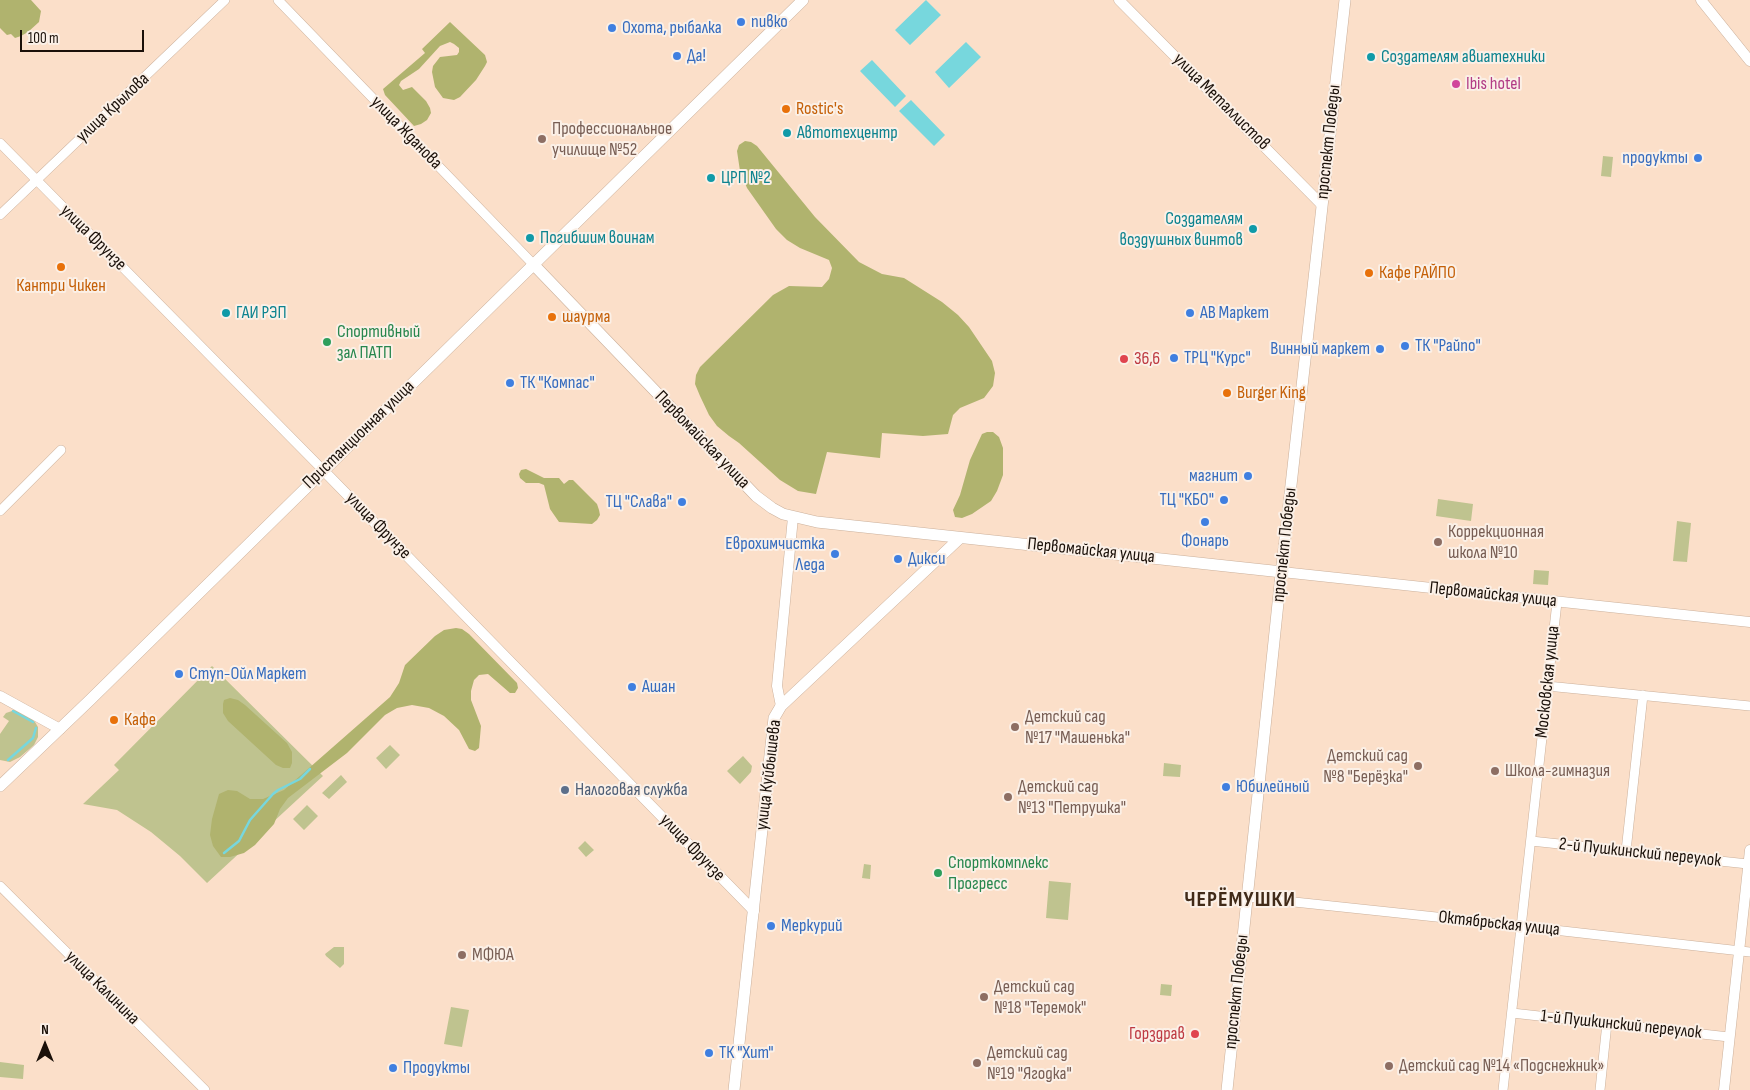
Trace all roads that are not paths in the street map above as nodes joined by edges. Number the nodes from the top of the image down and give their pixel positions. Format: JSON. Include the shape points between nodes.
{"nodes":[{"id":1,"x":225,"y":0,"type":"edge"},
{"id":2,"x":278,"y":0,"type":"edge"},
{"id":3,"x":803,"y":0,"type":"edge"},
{"id":4,"x":1119,"y":0,"type":"edge"},
{"id":5,"x":1345,"y":0,"type":"edge"},
{"id":6,"x":1701,"y":0,"type":"edge"},
{"id":7,"x":1750,"y":61,"type":"edge"},
{"id":8,"x":0,"y":143,"type":"edge"},
{"id":9,"x":36,"y":180,"type":"junction"},
{"id":10,"x":1322,"y":206,"type":"junction"},
{"id":11,"x":0,"y":215,"type":"edge"},
{"id":12,"x":534,"y":265,"type":"junction"},
{"id":13,"x":61,"y":450,"type":"dead end"},
{"id":14,"x":323,"y":470,"type":"junction"},
{"id":15,"x":0,"y":510,"type":"edge"},
{"id":16,"x":794,"y":518,"type":"junction"},
{"id":17,"x":960,"y":538,"type":"junction"},
{"id":18,"x":1282,"y":572,"type":"junction"},
{"id":19,"x":1557,"y":602,"type":"junction"},
{"id":20,"x":1750,"y":622,"type":"edge"},
{"id":21,"x":1548,"y":686,"type":"junction"},
{"id":22,"x":1643,"y":695,"type":"junction"},
{"id":23,"x":0,"y":696,"type":"edge"},
{"id":24,"x":781,"y":706,"type":"junction"},
{"id":25,"x":1750,"y":706,"type":"edge"},
{"id":26,"x":60,"y":729,"type":"junction"},
{"id":27,"x":0,"y":786,"type":"edge"},
{"id":28,"x":1531,"y":841,"type":"junction"},
{"id":29,"x":1750,"y":850,"type":"edge"},
{"id":30,"x":1626,"y":851,"type":"junction"},
{"id":31,"x":1748,"y":864,"type":"junction"},
{"id":32,"x":0,"y":886,"type":"edge"},
{"id":33,"x":1247,"y":898,"type":"junction"},
{"id":34,"x":754,"y":911,"type":"junction"},
{"id":35,"x":1521,"y":926,"type":"junction"},
{"id":36,"x":1739,"y":950,"type":"junction"},
{"id":37,"x":1750,"y":952,"type":"edge"},
{"id":38,"x":1512,"y":1013,"type":"junction"},
{"id":39,"x":1607,"y":1023,"type":"junction"},
{"id":40,"x":1729,"y":1037,"type":"junction"},
{"id":41,"x":205,"y":1090,"type":"edge"},
{"id":42,"x":734,"y":1090,"type":"edge"},
{"id":43,"x":1226,"y":1090,"type":"edge"},
{"id":44,"x":1503,"y":1090,"type":"edge"},
{"id":45,"x":1600,"y":1090,"type":"edge"},
{"id":46,"x":1724,"y":1090,"type":"edge"}],
"edges":[{"from":1,"to":9,"type":"street","name":"улица Крылова"},
{"from":2,"to":12,"type":"street","name":"улица Жданова"},
{"from":3,"to":12,"type":"main road","name":"Пристанционная улица"},
{"from":4,"to":10,"type":"street","name":"улица Металлистов"},
{"from":5,"to":10,"type":"main road","name":"проспект Победы"},
{"from":6,"to":7,"type":"street"},
{"from":8,"to":9,"type":"street","name":"улица Фрунзе"},
{"from":9,"to":11,"type":"street","name":"улица Крылова"},
{"from":9,"to":14,"type":"street","name":"улица Фрунзе"},
{"from":10,"to":18,"type":"main road","name":"проспект Победы"},
{"from":12,"to":14,"type":"main road","name":"Пристанционная улица"},
{"from":12,"to":16,"type":"main road","name":"Первомайская улица","via":[[756,496]]},
{"from":13,"to":15,"type":"street"},
{"from":14,"to":26,"type":"main road","name":"Пристанционная улица"},
{"from":14,"to":34,"type":"street","name":"улица Фрунзе"},
{"from":16,"to":17,"type":"main road","name":"Первомайская улица"},
{"from":16,"to":24,"type":"street","via":[[777,686]]},
{"from":17,"to":18,"type":"main road","name":"Первомайская улица"},
{"from":17,"to":24,"type":"main road","name":"улица Куйбышева"},
{"from":18,"to":19,"type":"street","name":"Первомайская улица"},
{"from":18,"to":33,"type":"main road","name":"проспект Победы"},
{"from":19,"to":20,"type":"street","name":"Первомайская улица"},
{"from":19,"to":21,"type":"street","name":"Московская улица"},
{"from":21,"to":22,"type":"street"},
{"from":21,"to":28,"type":"street","name":"Московская улица"},
{"from":22,"to":25,"type":"street"},
{"from":22,"to":30,"type":"street"},
{"from":23,"to":26,"type":"street"},
{"from":24,"to":34,"type":"main road","name":"улица Куйбышева","via":[[773,725]]},
{"from":26,"to":27,"type":"main road","name":"Пристанционная улица"},
{"from":28,"to":30,"type":"street","name":"2-й Пушкинский переулок"},
{"from":28,"to":35,"type":"street","name":"Московская улица"},
{"from":29,"to":31,"type":"street"},
{"from":30,"to":31,"type":"street","name":"2-й Пушкинский переулок"},
{"from":31,"to":36,"type":"street"},
{"from":32,"to":41,"type":"street","name":"улица Калинина"},
{"from":33,"to":35,"type":"street","name":"Октябрьская улица"},
{"from":33,"to":43,"type":"main road","name":"проспект Победы"},
{"from":34,"to":42,"type":"main road","name":"улица Куйбышева"},
{"from":35,"to":36,"type":"street","name":"Октябрьская улица"},
{"from":35,"to":38,"type":"street","name":"Московская улица"},
{"from":36,"to":37,"type":"street","name":"Октябрьская улица"},
{"from":36,"to":40,"type":"street"},
{"from":38,"to":39,"type":"street","name":"1-й Пушкинский переулок"},
{"from":38,"to":44,"type":"street","name":"Московская улица"},
{"from":39,"to":40,"type":"street","name":"1-й Пушкинский переулок"},
{"from":39,"to":45,"type":"street"},
{"from":40,"to":46,"type":"street"}]}
